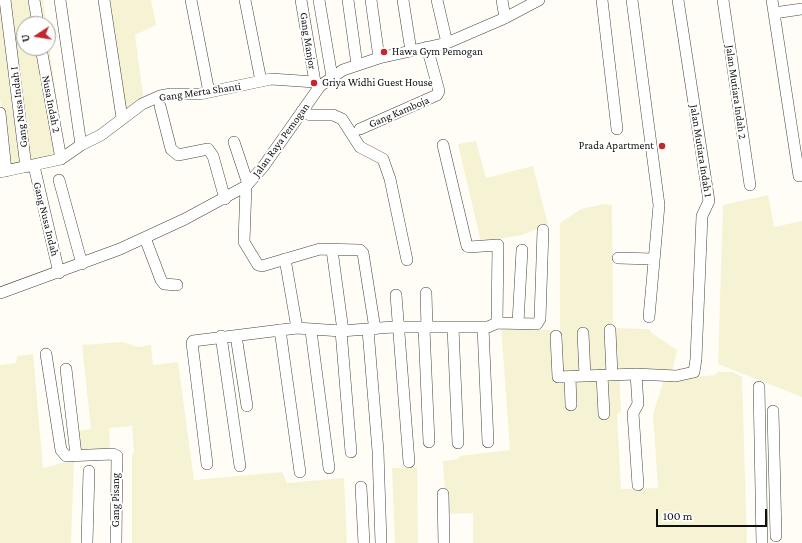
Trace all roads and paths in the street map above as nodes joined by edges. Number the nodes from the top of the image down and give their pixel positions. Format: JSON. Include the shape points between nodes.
{"nodes":[{"id":1,"x":6,"y":0,"type":"edge"},
{"id":2,"x":34,"y":0,"type":"edge"},
{"id":3,"x":60,"y":0,"type":"edge"},
{"id":4,"x":104,"y":0,"type":"edge"},
{"id":5,"x":191,"y":0,"type":"edge"},
{"id":6,"x":245,"y":0,"type":"edge"},
{"id":7,"x":301,"y":0,"type":"edge"},
{"id":8,"x":319,"y":0,"type":"edge"},
{"id":9,"x":348,"y":0,"type":"edge"},
{"id":10,"x":371,"y":0,"type":"edge"},
{"id":11,"x":403,"y":0,"type":"edge"},
{"id":12,"x":437,"y":0,"type":"edge"},
{"id":13,"x":502,"y":0,"type":"edge"},
{"id":14,"x":602,"y":0,"type":"edge"},
{"id":15,"x":632,"y":0,"type":"edge"},
{"id":16,"x":678,"y":0,"type":"edge"},
{"id":17,"x":723,"y":0,"type":"edge"},
{"id":18,"x":772,"y":0,"type":"edge"},
{"id":19,"x":533,"y":2,"type":"edge"},
{"id":20,"x":802,"y":9,"type":"edge"},
{"id":21,"x":774,"y":13,"type":"junction"},
{"id":22,"x":37,"y":16,"type":"edge"},
{"id":23,"x":506,"y":18,"type":"junction"},
{"id":24,"x":447,"y":43,"type":"junction"},
{"id":25,"x":427,"y":47,"type":"junction"},
{"id":26,"x":411,"y":51,"type":"junction"},
{"id":27,"x":42,"y":56,"type":"edge"},
{"id":28,"x":379,"y":58,"type":"junction"},
{"id":29,"x":357,"y":65,"type":"junction"},
{"id":30,"x":332,"y":78,"type":"junction"},
{"id":31,"x":260,"y":81,"type":"junction"},
{"id":32,"x":318,"y":84,"type":"junction"},
{"id":33,"x":209,"y":92,"type":"junction"},
{"id":34,"x":160,"y":106,"type":"dead end"},
{"id":35,"x":302,"y":111,"type":"junction"},
{"id":36,"x":0,"y":113,"type":"edge"},
{"id":37,"x":122,"y":118,"type":"junction"},
{"id":38,"x":360,"y":128,"type":"dead end"},
{"id":39,"x":617,"y":129,"type":"dead end"},
{"id":40,"x":234,"y":142,"type":"dead end"},
{"id":41,"x":81,"y":144,"type":"junction"},
{"id":42,"x":444,"y":145,"type":"dead end"},
{"id":43,"x":61,"y":159,"type":"junction"},
{"id":44,"x":33,"y":169,"type":"junction"},
{"id":45,"x":3,"y":171,"type":"edge"},
{"id":46,"x":799,"y":176,"type":"dead end"},
{"id":47,"x":59,"y":180,"type":"dead end"},
{"id":48,"x":247,"y":185,"type":"junction"},
{"id":49,"x":750,"y":185,"type":"dead end"},
{"id":50,"x":225,"y":199,"type":"junction"},
{"id":51,"x":543,"y":230,"type":"dead end"},
{"id":52,"x":145,"y":238,"type":"junction"},
{"id":53,"x":332,"y":250,"type":"junction"},
{"id":54,"x":522,"y":250,"type":"dead end"},
{"id":55,"x":618,"y":258,"type":"dead end"},
{"id":56,"x":285,"y":259,"type":"junction"},
{"id":57,"x":653,"y":259,"type":"junction"},
{"id":58,"x":407,"y":260,"type":"dead end"},
{"id":59,"x":82,"y":264,"type":"junction"},
{"id":60,"x":59,"y":273,"type":"junction"},
{"id":61,"x":177,"y":285,"type":"dead end"},
{"id":62,"x":0,"y":293,"type":"edge"},
{"id":63,"x":426,"y":293,"type":"dead end"},
{"id":64,"x":396,"y":295,"type":"dead end"},
{"id":65,"x":649,"y":317,"type":"dead end"},
{"id":66,"x":497,"y":323,"type":"junction"},
{"id":67,"x":518,"y":323,"type":"junction"},
{"id":68,"x":398,"y":327,"type":"junction"},
{"id":69,"x":483,"y":327,"type":"junction"},
{"id":70,"x":297,"y":328,"type":"junction"},
{"id":71,"x":425,"y":328,"type":"junction"},
{"id":72,"x":453,"y":328,"type":"junction"},
{"id":73,"x":372,"y":329,"type":"junction"},
{"id":74,"x":280,"y":330,"type":"junction"},
{"id":75,"x":312,"y":330,"type":"junction"},
{"id":76,"x":610,"y":330,"type":"dead end"},
{"id":77,"x":342,"y":331,"type":"junction"},
{"id":78,"x":583,"y":333,"type":"dead end"},
{"id":79,"x":220,"y":336,"type":"junction"},
{"id":80,"x":236,"y":336,"type":"junction"},
{"id":81,"x":556,"y":336,"type":"dead end"},
{"id":82,"x":46,"y":354,"type":"dead end"},
{"id":83,"x":66,"y":369,"type":"dead end"},
{"id":84,"x":636,"y":374,"type":"junction"},
{"id":85,"x":607,"y":375,"type":"junction"},
{"id":86,"x":585,"y":376,"type":"junction"},
{"id":87,"x":570,"y":377,"type":"junction"},
{"id":88,"x":759,"y":386,"type":"dead end"},
{"id":89,"x":571,"y":405,"type":"dead end"},
{"id":90,"x":247,"y":406,"type":"dead end"},
{"id":91,"x":773,"y":410,"type":"dead end"},
{"id":92,"x":604,"y":414,"type":"dead end"},
{"id":93,"x":429,"y":442,"type":"dead end"},
{"id":94,"x":488,"y":442,"type":"dead end"},
{"id":95,"x":458,"y":443,"type":"dead end"},
{"id":96,"x":351,"y":452,"type":"dead end"},
{"id":97,"x":76,"y":455,"type":"junction"},
{"id":98,"x":409,"y":462,"type":"dead end"},
{"id":99,"x":207,"y":464,"type":"dead end"},
{"id":100,"x":240,"y":466,"type":"dead end"},
{"id":101,"x":329,"y":468,"type":"dead end"},
{"id":102,"x":89,"y":472,"type":"dead end"},
{"id":103,"x":300,"y":472,"type":"dead end"},
{"id":104,"x":638,"y":485,"type":"dead end"},
{"id":105,"x":361,"y":487,"type":"dead end"},
{"id":106,"x":443,"y":494,"type":"dead end"},
{"id":107,"x":761,"y":512,"type":"junction"},
{"id":108,"x":775,"y":512,"type":"junction"},
{"id":109,"x":776,"y":536,"type":"dead end"},
{"id":110,"x":87,"y":543,"type":"edge"},
{"id":111,"x":116,"y":543,"type":"edge"},
{"id":112,"x":364,"y":543,"type":"edge"},
{"id":113,"x":381,"y":543,"type":"edge"},
{"id":114,"x":444,"y":543,"type":"edge"},
{"id":115,"x":762,"y":543,"type":"edge"}],
"edges":[{"from":1,"to":44,"type":"street","name":"Gang Nusa Indah I"},
{"from":2,"to":22,"type":"street"},
{"from":3,"to":41,"type":"street"},
{"from":4,"to":37,"type":"street"},
{"from":5,"to":33,"type":"street"},
{"from":6,"to":31,"type":"street"},
{"from":7,"to":32,"type":"street","name":"Gang Manjor"},
{"from":8,"to":30,"type":"street"},
{"from":9,"to":29,"type":"street"},
{"from":10,"to":28,"type":"street"},
{"from":11,"to":26,"type":"street"},
{"from":12,"to":24,"type":"street"},
{"from":13,"to":23,"type":"street"},
{"from":14,"to":39,"type":"street"},
{"from":15,"to":57,"type":"street","via":[[658,194]]},
{"from":16,"to":84,"type":"street","name":"Jalan Mutiara Indah 1","via":[[709,201],[702,216],[696,359],[694,372],[676,376]]},
{"from":17,"to":49,"type":"street","name":"Jalan Mutiara Indah 2"},
{"from":18,"to":21,"type":"street"},
{"from":19,"to":23,"type":"street","name":"Jalan Raya Pemogan"},
{"from":20,"to":21,"type":"street"},
{"from":21,"to":46,"type":"street"},
{"from":23,"to":24,"type":"street","name":"Jalan Raya Pemogan"},
{"from":24,"to":25,"type":"street","name":"Jalan Raya Pemogan"},
{"from":25,"to":26,"type":"street","name":"Jalan Raya Pemogan"},
{"from":25,"to":38,"type":"street","name":"Gang Kamboja","via":[[438,88],[437,96]]},
{"from":26,"to":28,"type":"street","name":"Jalan Raya Pemogan"},
{"from":27,"to":43,"type":"street","name":"Nusa Indah 2"},
{"from":28,"to":29,"type":"street","name":"Jalan Raya Pemogan"},
{"from":29,"to":30,"type":"street","name":"Jalan Raya Pemogan","via":[[343,70]]},
{"from":30,"to":32,"type":"street","name":"Jalan Raya Pemogan"},
{"from":31,"to":32,"type":"street","name":"Gang Merta Shanti","via":[[282,79]]},
{"from":31,"to":33,"type":"street","name":"Gang Merta Shanti"},
{"from":32,"to":35,"type":"street","name":"Jalan Raya Pemogan"},
{"from":33,"to":37,"type":"street","name":"Gang Merta Shanti","via":[[160,96],[142,104]]},
{"from":34,"to":50,"type":"street","via":[[169,143],[175,154],[182,155],[208,149],[211,152]]},
{"from":35,"to":48,"type":"street","name":"Jalan Raya Pemogan","via":[[263,167]]},
{"from":35,"to":58,"type":"street","via":[[310,115],[333,115],[342,119],[360,147],[383,159],[390,179]]},
{"from":36,"to":45,"type":"street"},
{"from":37,"to":41,"type":"street","name":"Gang Merta Shanti","via":[[101,135]]},
{"from":40,"to":48,"type":"street"},
{"from":41,"to":43,"type":"street","name":"Gang Merta Shanti"},
{"from":42,"to":66,"type":"street","via":[[467,246],[498,245]]},
{"from":43,"to":44,"type":"street","name":"Gang Merta Shanti"},
{"from":44,"to":45,"type":"street","name":"Gang Merta Shanti"},
{"from":44,"to":60,"type":"street","name":"Gang Nusa Indah"},
{"from":47,"to":59,"type":"street"},
{"from":48,"to":50,"type":"street","name":"Jalan Raya Pemogan"},
{"from":48,"to":56,"type":"street","via":[[244,242],[260,266]]},
{"from":50,"to":52,"type":"street","name":"Jalan Raya Pemogan"},
{"from":51,"to":67,"type":"street","via":[[540,319],[537,324]]},
{"from":52,"to":59,"type":"street","name":"Jalan Raya Pemogan"},
{"from":52,"to":61,"type":"street","via":[[161,280],[164,284]]},
{"from":53,"to":56,"type":"street","via":[[320,249]]},
{"from":53,"to":73,"type":"street","via":[[357,249],[362,252]]},
{"from":53,"to":77,"type":"street"},
{"from":54,"to":67,"type":"street"},
{"from":55,"to":57,"type":"street"},
{"from":56,"to":70,"type":"street"},
{"from":57,"to":65,"type":"street"},
{"from":59,"to":60,"type":"street","name":"Jalan Raya Pemogan"},
{"from":60,"to":62,"type":"street","name":"Jalan Raya Pemogan"},
{"from":63,"to":71,"type":"street"},
{"from":64,"to":68,"type":"street"},
{"from":66,"to":67,"type":"street"},
{"from":66,"to":69,"type":"street","via":[[492,327]]},
{"from":68,"to":71,"type":"street"},
{"from":68,"to":73,"type":"street"},
{"from":68,"to":98,"type":"street"},
{"from":69,"to":72,"type":"street"},
{"from":69,"to":94,"type":"street"},
{"from":70,"to":74,"type":"street"},
{"from":70,"to":75,"type":"street"},
{"from":71,"to":72,"type":"street"},
{"from":71,"to":93,"type":"street"},
{"from":72,"to":95,"type":"street"},
{"from":73,"to":77,"type":"street"},
{"from":73,"to":113,"type":"street"},
{"from":74,"to":80,"type":"street"},
{"from":74,"to":103,"type":"street"},
{"from":75,"to":77,"type":"street"},
{"from":75,"to":101,"type":"street"},
{"from":76,"to":85,"type":"street"},
{"from":77,"to":96,"type":"street"},
{"from":78,"to":86,"type":"street"},
{"from":79,"to":80,"type":"street"},
{"from":79,"to":99,"type":"street","via":[[192,343]]},
{"from":79,"to":100,"type":"street"},
{"from":80,"to":90,"type":"street"},
{"from":81,"to":87,"type":"street","via":[[558,377]]},
{"from":82,"to":97,"type":"street","via":[[61,450],[66,456]]},
{"from":83,"to":97,"type":"street"},
{"from":84,"to":85,"type":"street"},
{"from":84,"to":104,"type":"street","via":[[638,404],[633,413]]},
{"from":85,"to":86,"type":"street"},
{"from":85,"to":92,"type":"street"},
{"from":86,"to":87,"type":"street"},
{"from":87,"to":89,"type":"street"},
{"from":88,"to":107,"type":"street"},
{"from":91,"to":108,"type":"street"},
{"from":97,"to":111,"type":"street","name":"Gang Pisang","via":[[116,456]]},
{"from":102,"to":110,"type":"street"},
{"from":105,"to":112,"type":"street"},
{"from":106,"to":114,"type":"street"},
{"from":107,"to":108,"type":"street"},
{"from":107,"to":115,"type":"street"},
{"from":108,"to":109,"type":"street"}]}
